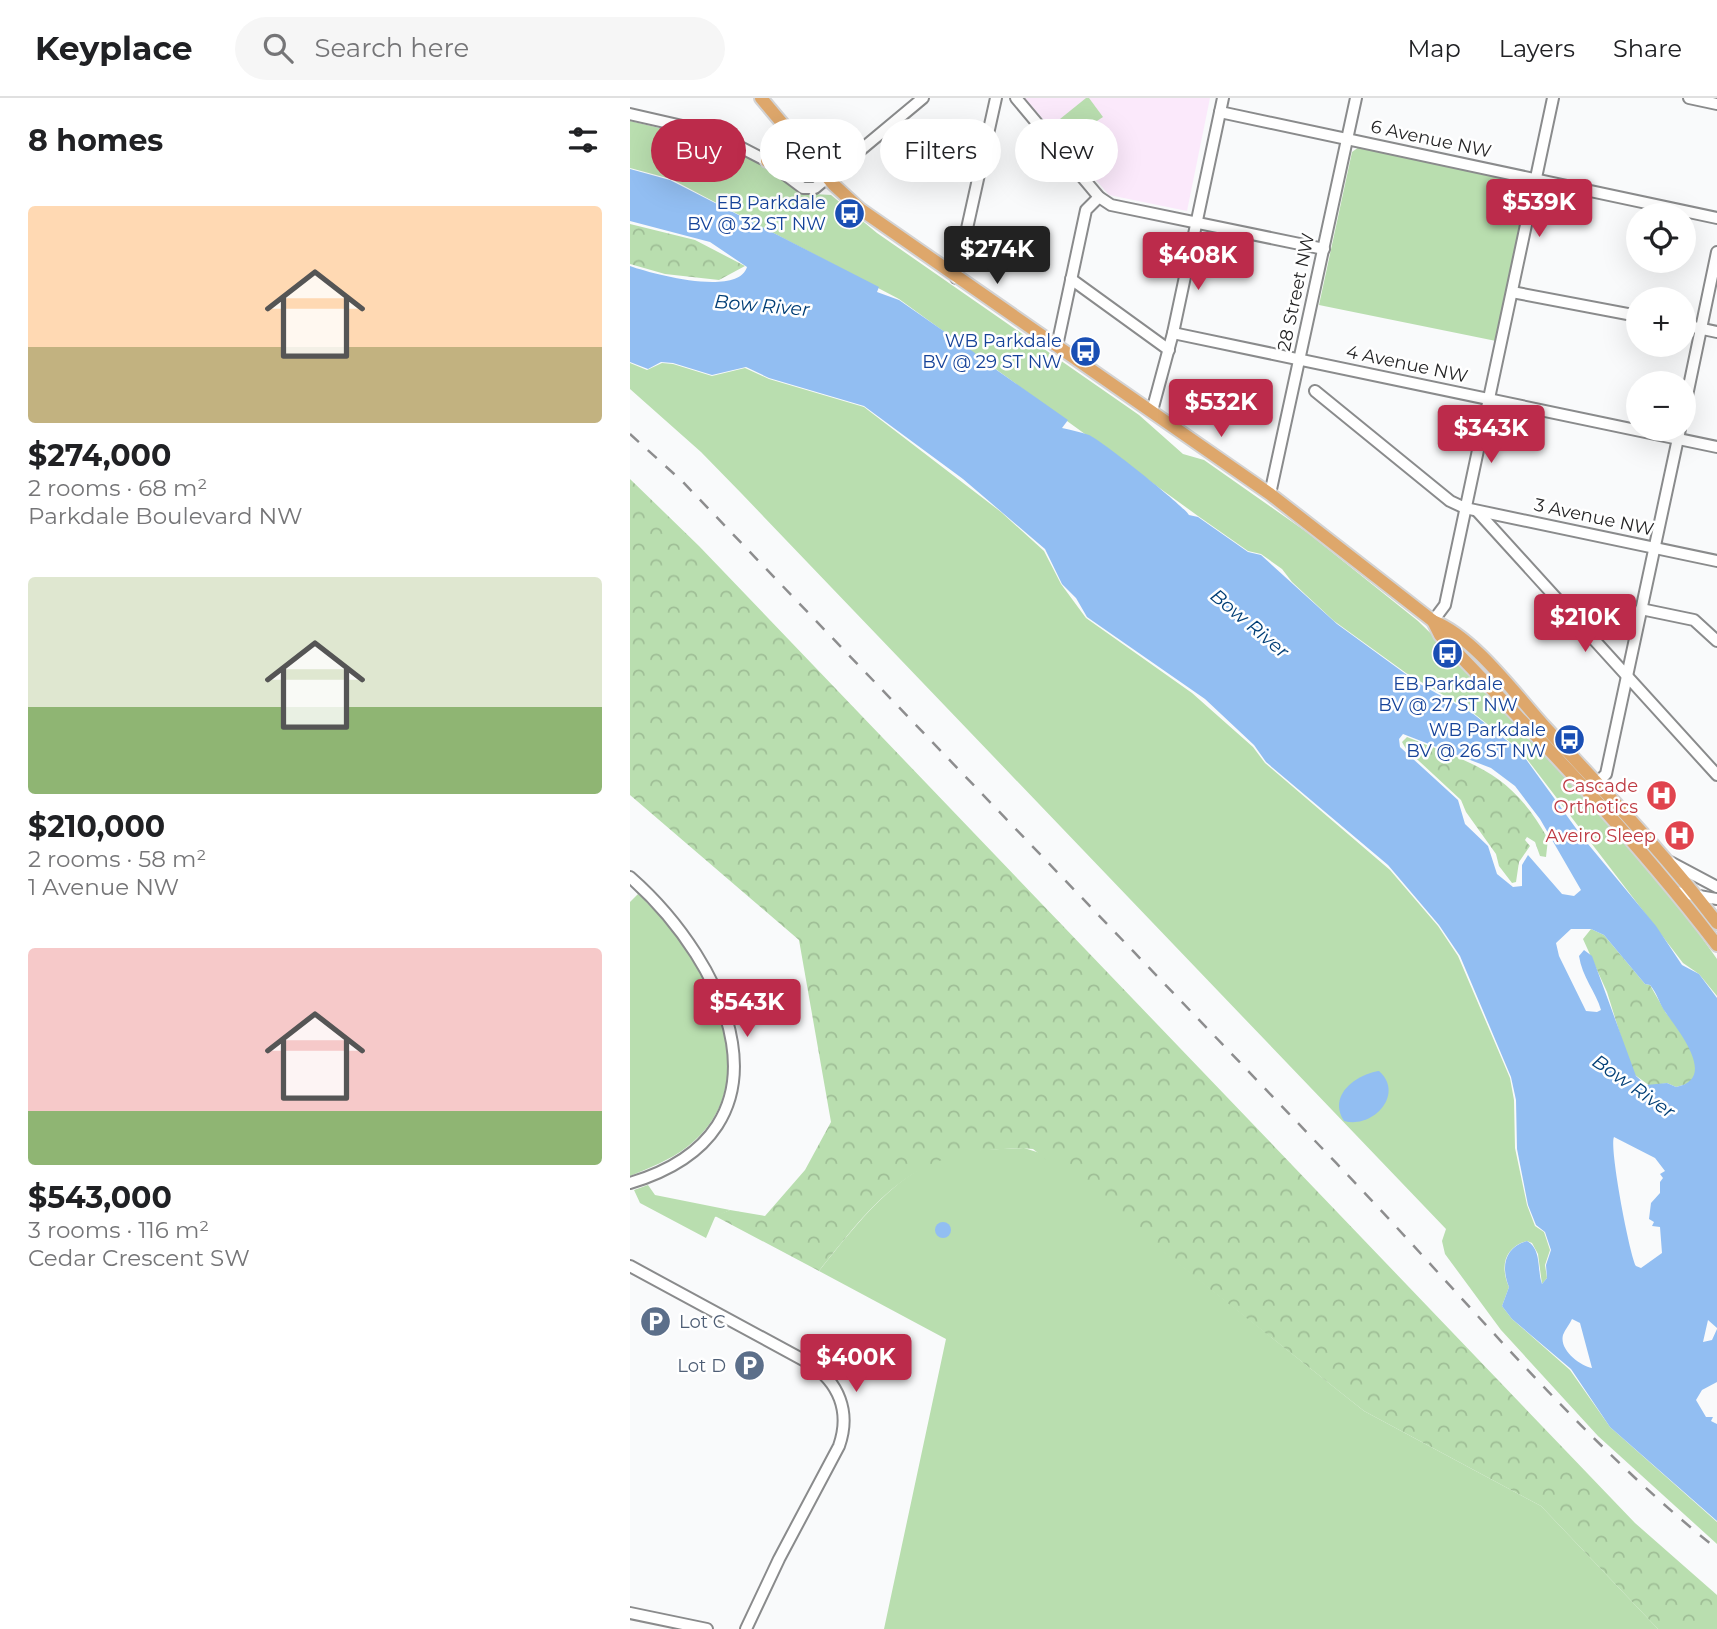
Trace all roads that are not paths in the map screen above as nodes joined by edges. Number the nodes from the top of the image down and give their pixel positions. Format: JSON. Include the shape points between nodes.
{"nodes":[{"id":1,"x":761,"y":98,"type":"edge"},
{"id":2,"x":923,"y":98,"type":"edge"},
{"id":3,"x":996,"y":98,"type":"edge"},
{"id":4,"x":1016,"y":98,"type":"edge"},
{"id":5,"x":1223,"y":98,"type":"edge"},
{"id":6,"x":1356,"y":98,"type":"edge"},
{"id":7,"x":1553,"y":98,"type":"edge"},
{"id":8,"x":1689,"y":98,"type":"edge"},
{"id":9,"x":1717,"y":104,"type":"edge"},
{"id":10,"x":1220,"y":112,"type":"junction"},
{"id":11,"x":630,"y":114,"type":"edge"},
{"id":12,"x":779,"y":119,"type":"edge"},
{"id":13,"x":1347,"y":139,"type":"junction"},
{"id":14,"x":866,"y":145,"type":"edge"},
{"id":15,"x":760,"y":157,"type":"edge"},
{"id":16,"x":1535,"y":179,"type":"junction"},
{"id":17,"x":795,"y":182,"type":"edge"},
{"id":18,"x":822,"y":182,"type":"edge"},
{"id":19,"x":832,"y":182,"type":"edge"},
{"id":20,"x":1099,"y":197,"type":"junction"},
{"id":21,"x":1717,"y":218,"type":"edge"},
{"id":22,"x":1196,"y":222,"type":"junction"},
{"id":23,"x":1324,"y":249,"type":"junction"},
{"id":24,"x":1717,"y":252,"type":"edge"},
{"id":25,"x":956,"y":278,"type":"junction"},
{"id":26,"x":1071,"y":279,"type":"junction"},
{"id":27,"x":1513,"y":290,"type":"junction"},
{"id":28,"x":1626,"y":314,"type":"edge"},
{"id":29,"x":1696,"y":328,"type":"edge"},
{"id":30,"x":1701,"y":329,"type":"junction"},
{"id":31,"x":1717,"y":332,"type":"edge"},
{"id":32,"x":1173,"y":333,"type":"junction"},
{"id":33,"x":1057,"y":346,"type":"junction"},
{"id":34,"x":1169,"y":350,"type":"junction"},
{"id":35,"x":1299,"y":360,"type":"junction"},
{"id":36,"x":1692,"y":371,"type":"edge"},
{"id":37,"x":1315,"y":391,"type":"dead end"},
{"id":38,"x":1489,"y":399,"type":"junction"},
{"id":39,"x":1152,"y":411,"type":"junction"},
{"id":40,"x":1626,"y":424,"type":"edge"},
{"id":41,"x":1696,"y":440,"type":"edge"},
{"id":42,"x":1677,"y":441,"type":"edge"},
{"id":43,"x":1717,"y":447,"type":"edge"},
{"id":44,"x":1270,"y":494,"type":"junction"},
{"id":45,"x":1465,"y":508,"type":"junction"},
{"id":46,"x":1477,"y":511,"type":"junction"},
{"id":47,"x":1654,"y":547,"type":"junction"},
{"id":48,"x":1717,"y":561,"type":"edge"},
{"id":49,"x":1641,"y":609,"type":"junction"},
{"id":50,"x":1433,"y":621,"type":"junction"},
{"id":51,"x":1717,"y":641,"type":"edge"},
{"id":52,"x":1627,"y":676,"type":"junction"},
{"id":53,"x":1717,"y":775,"type":"edge"},
{"id":54,"x":1597,"y":783,"type":"junction"},
{"id":55,"x":1667,"y":859,"type":"junction"},
{"id":56,"x":630,"y":877,"type":"edge"},
{"id":57,"x":1717,"y":887,"type":"edge"},
{"id":58,"x":1676,"y":892,"type":"junction"},
{"id":59,"x":1696,"y":895,"type":"junction"},
{"id":60,"x":1717,"y":899,"type":"edge"},
{"id":61,"x":1717,"y":923,"type":"edge"},
{"id":62,"x":1704,"y":928,"type":"junction"},
{"id":63,"x":1717,"y":932,"type":"edge"},
{"id":64,"x":1717,"y":945,"type":"edge"},
{"id":65,"x":630,"y":1183,"type":"edge"},
{"id":66,"x":630,"y":1266,"type":"edge"},
{"id":67,"x":630,"y":1613,"type":"edge"},
{"id":68,"x":707,"y":1629,"type":"edge"},
{"id":69,"x":746,"y":1629,"type":"edge"}],
"edges":[{"from":1,"to":12,"type":"main road"},
{"from":2,"to":14,"type":"street"},
{"from":3,"to":25,"type":"street"},
{"from":4,"to":20,"type":"street"},
{"from":5,"to":10,"type":"street"},
{"from":6,"to":13,"type":"street","name":"28 Street NW"},
{"from":7,"to":16,"type":"street"},
{"from":8,"to":9,"type":"street"},
{"from":10,"to":13,"type":"street","name":"6 Avenue NW"},
{"from":10,"to":22,"type":"street"},
{"from":11,"to":15,"type":"street","via":[[713,133]]},
{"from":13,"to":16,"type":"street","name":"6 Avenue NW"},
{"from":13,"to":23,"type":"street","name":"28 Street NW"},
{"from":16,"to":21,"type":"street","name":"6 Avenue NW"},
{"from":16,"to":27,"type":"street"},
{"from":17,"to":18,"type":"street","via":[[803,188],[815,188]]},
{"from":19,"to":25,"type":"main road","via":[[860,209]]},
{"from":20,"to":22,"type":"street","via":[[1111,205]]},
{"from":20,"to":26,"type":"street","via":[[1087,206]]},
{"from":22,"to":23,"type":"street"},
{"from":22,"to":32,"type":"street"},
{"from":23,"to":35,"type":"street","name":"28 Street NW"},
{"from":24,"to":30,"type":"street"},
{"from":25,"to":33,"type":"main road"},
{"from":26,"to":33,"type":"street"},
{"from":26,"to":34,"type":"street"},
{"from":27,"to":28,"type":"street"},
{"from":27,"to":38,"type":"street"},
{"from":29,"to":30,"type":"street"},
{"from":30,"to":31,"type":"street"},
{"from":30,"to":36,"type":"street"},
{"from":32,"to":34,"type":"street"},
{"from":32,"to":35,"type":"street","name":"4 Avenue NW"},
{"from":33,"to":39,"type":"main road"},
{"from":34,"to":39,"type":"street"},
{"from":35,"to":38,"type":"street","name":"4 Avenue NW"},
{"from":35,"to":44,"type":"street","name":"28 Street NW"},
{"from":37,"to":45,"type":"street","name":"3 Avenue NW","via":[[1450,501]]},
{"from":38,"to":40,"type":"street","name":"4 Avenue NW"},
{"from":38,"to":45,"type":"street"},
{"from":39,"to":44,"type":"main road"},
{"from":41,"to":43,"type":"street","name":"4 Avenue NW"},
{"from":42,"to":47,"type":"street"},
{"from":44,"to":50,"type":"main road"},
{"from":45,"to":46,"type":"street","name":"3 Avenue NW"},
{"from":45,"to":50,"type":"street","via":[[1445,605]]},
{"from":46,"to":47,"type":"street","name":"3 Avenue NW"},
{"from":46,"to":52,"type":"street"},
{"from":47,"to":48,"type":"street","name":"3 Avenue NW"},
{"from":47,"to":49,"type":"street"},
{"from":49,"to":51,"type":"street","via":[[1694,620]]},
{"from":49,"to":52,"type":"street"},
{"from":50,"to":54,"type":"main road","via":[[1446,626],[1472,649]]},
{"from":50,"to":58,"type":"main road","via":[[1440,635],[1600,803]]},
{"from":52,"to":53,"type":"street"},
{"from":52,"to":54,"type":"street","via":[[1606,774]]},
{"from":54,"to":55,"type":"main road"},
{"from":55,"to":57,"type":"street"},
{"from":55,"to":59,"type":"main road"},
{"from":56,"to":65,"type":"street","via":[[675,921],[708,971],[731,1037],[735,1072],[720,1120],[700,1146],[670,1166]]},
{"from":58,"to":59,"type":"street"},
{"from":58,"to":62,"type":"main road"},
{"from":59,"to":60,"type":"street"},
{"from":59,"to":61,"type":"main road"},
{"from":62,"to":63,"type":"main road"},
{"from":62,"to":64,"type":"main road"},
{"from":66,"to":69,"type":"street","via":[[809,1363],[833,1383],[842,1403],[844,1427],[839,1446]]},
{"from":67,"to":68,"type":"street"}]}
